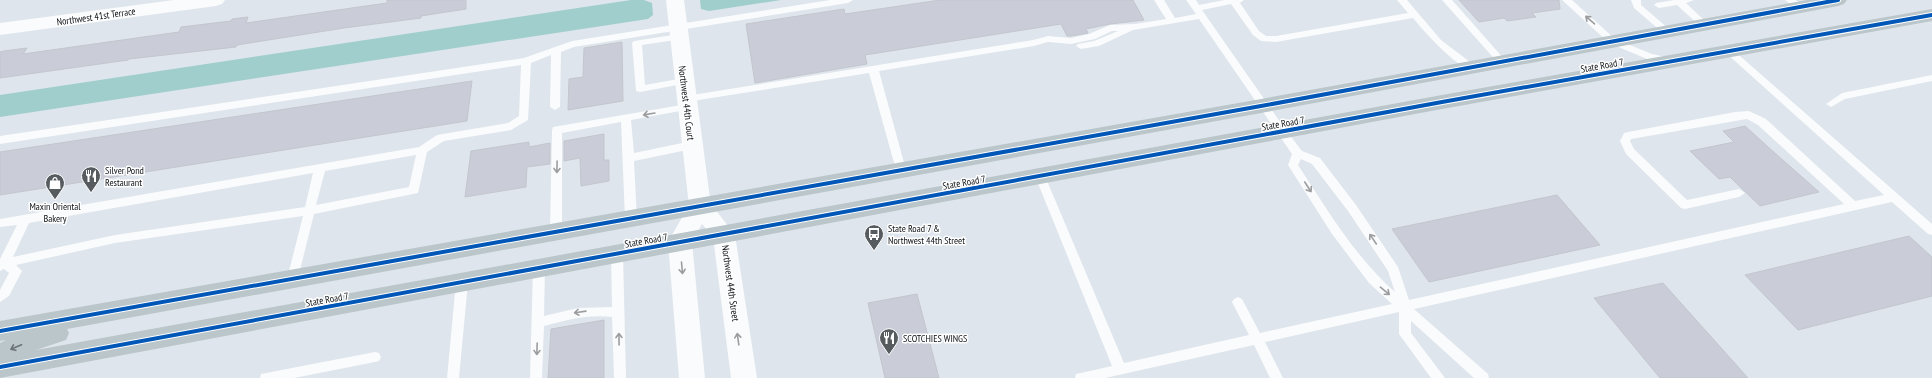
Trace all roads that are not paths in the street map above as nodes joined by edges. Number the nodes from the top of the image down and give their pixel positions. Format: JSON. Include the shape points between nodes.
{"nodes":[{"id":1,"x":216,"y":0,"type":"edge"},
{"id":2,"x":675,"y":0,"type":"edge"},
{"id":3,"x":848,"y":0,"type":"edge"},
{"id":4,"x":1159,"y":0,"type":"edge"},
{"id":5,"x":1236,"y":0,"type":"edge"},
{"id":6,"x":1402,"y":0,"type":"edge"},
{"id":7,"x":1447,"y":0,"type":"edge"},
{"id":8,"x":1567,"y":0,"type":"edge"},
{"id":9,"x":1636,"y":0,"type":"edge"},
{"id":10,"x":1689,"y":0,"type":"edge"},
{"id":11,"x":1838,"y":0,"type":"edge"},
{"id":12,"x":1679,"y":2,"type":"junction"},
{"id":13,"x":1795,"y":4,"type":"edge"},
{"id":14,"x":1660,"y":6,"type":"dead end"},
{"id":15,"x":1196,"y":8,"type":"edge"},
{"id":16,"x":1415,"y":15,"type":"junction"},
{"id":17,"x":1932,"y":15,"type":"edge"},
{"id":18,"x":1172,"y":21,"type":"junction"},
{"id":19,"x":1703,"y":24,"type":"junction"},
{"id":20,"x":0,"y":29,"type":"edge"},
{"id":21,"x":1666,"y":31,"type":"junction"},
{"id":22,"x":678,"y":32,"type":"junction"},
{"id":23,"x":1612,"y":41,"type":"junction"},
{"id":24,"x":556,"y":51,"type":"junction"},
{"id":25,"x":1729,"y":51,"type":"junction"},
{"id":26,"x":526,"y":61,"type":"junction"},
{"id":27,"x":1671,"y":61,"type":"junction"},
{"id":28,"x":1502,"y":62,"type":"junction"},
{"id":29,"x":1471,"y":67,"type":"junction"},
{"id":30,"x":874,"y":69,"type":"junction"},
{"id":31,"x":1932,"y":78,"type":"edge"},
{"id":32,"x":686,"y":95,"type":"junction"},
{"id":33,"x":1831,"y":104,"type":"dead end"},
{"id":34,"x":555,"y":106,"type":"dead end"},
{"id":35,"x":1261,"y":106,"type":"junction"},
{"id":36,"x":626,"y":118,"type":"junction"},
{"id":37,"x":1280,"y":132,"type":"junction"},
{"id":38,"x":0,"y":140,"type":"edge"},
{"id":39,"x":692,"y":145,"type":"junction"},
{"id":40,"x":422,"y":150,"type":"junction"},
{"id":41,"x":1298,"y":154,"type":"junction"},
{"id":42,"x":629,"y":158,"type":"junction"},
{"id":43,"x":320,"y":168,"type":"junction"},
{"id":44,"x":901,"y":170,"type":"junction"},
{"id":45,"x":1040,"y":176,"type":"junction"},
{"id":46,"x":1739,"y":193,"type":"dead end"},
{"id":47,"x":1894,"y":197,"type":"junction"},
{"id":48,"x":700,"y":206,"type":"junction"},
{"id":49,"x":1853,"y":206,"type":"junction"},
{"id":50,"x":309,"y":211,"type":"junction"},
{"id":51,"x":25,"y":219,"type":"junction"},
{"id":52,"x":631,"y":219,"type":"junction"},
{"id":53,"x":0,"y":223,"type":"edge"},
{"id":54,"x":1932,"y":231,"type":"edge"},
{"id":55,"x":556,"y":232,"type":"junction"},
{"id":56,"x":724,"y":235,"type":"junction"},
{"id":57,"x":680,"y":242,"type":"junction"},
{"id":58,"x":617,"y":254,"type":"junction"},
{"id":59,"x":1,"y":264,"type":"edge"},
{"id":60,"x":539,"y":268,"type":"junction"},
{"id":61,"x":293,"y":279,"type":"junction"},
{"id":62,"x":462,"y":282,"type":"junction"},
{"id":63,"x":0,"y":297,"type":"edge"},
{"id":64,"x":188,"y":297,"type":"junction"},
{"id":65,"x":1238,"y":302,"type":"dead end"},
{"id":66,"x":1405,"y":307,"type":"junction"},
{"id":67,"x":618,"y":313,"type":"junction"},
{"id":68,"x":538,"y":323,"type":"junction"},
{"id":69,"x":0,"y":331,"type":"edge"},
{"id":70,"x":1258,"y":339,"type":"junction"},
{"id":71,"x":0,"y":354,"type":"edge"},
{"id":72,"x":375,"y":357,"type":"dead end"},
{"id":73,"x":0,"y":367,"type":"edge"},
{"id":74,"x":1120,"y":370,"type":"junction"},
{"id":75,"x":266,"y":378,"type":"edge"},
{"id":76,"x":453,"y":378,"type":"edge"},
{"id":77,"x":536,"y":378,"type":"edge"},
{"id":78,"x":620,"y":378,"type":"edge"},
{"id":79,"x":692,"y":378,"type":"edge"},
{"id":80,"x":744,"y":378,"type":"edge"},
{"id":81,"x":1081,"y":378,"type":"edge"},
{"id":82,"x":1277,"y":378,"type":"edge"},
{"id":83,"x":1439,"y":378,"type":"edge"},
{"id":84,"x":1482,"y":378,"type":"edge"}],
"edges":[{"from":1,"to":20,"type":"street","name":"Northwest 41st Terrace"},
{"from":2,"to":22,"type":"street","name":"Northwest 44th Court"},
{"from":3,"to":22,"type":"lane"},
{"from":4,"to":18,"type":"lane"},
{"from":5,"to":15,"type":"lane"},
{"from":5,"to":16,"type":"lane","via":[[1256,33],[1264,39]]},
{"from":6,"to":16,"type":"lane"},
{"from":7,"to":28,"type":"lane"},
{"from":23,"to":8,"type":"lane","one_way":true},
{"from":9,"to":21,"type":"lane","via":[[1637,6]]},
{"from":10,"to":12,"type":"lane"},
{"from":11,"to":13,"type":"main road","name":"State Road 7"},
{"from":12,"to":14,"type":"lane"},
{"from":12,"to":19,"type":"lane"},
{"from":13,"to":19,"type":"main road","name":"State Road 7"},
{"from":15,"to":18,"type":"lane"},
{"from":15,"to":35,"type":"lane"},
{"from":16,"to":29,"type":"lane","via":[[1438,42]]},
{"from":17,"to":25,"type":"main road","name":"State Road 7"},
{"from":18,"to":30,"type":"lane","via":[[1135,27],[1096,44],[1072,47],[1034,43]]},
{"from":19,"to":21,"type":"main road","name":"State Road 7"},
{"from":21,"to":23,"type":"main road","name":"State Road 7"},
{"from":22,"to":24,"type":"lane","via":[[572,44]]},
{"from":22,"to":32,"type":"street","name":"Northwest 44th Court"},
{"from":22,"to":32,"type":"lane","via":[[637,43],[640,89]]},
{"from":23,"to":27,"type":"lane","via":[[1650,57]]},
{"from":23,"to":28,"type":"main road","name":"State Road 7"},
{"from":24,"to":26,"type":"lane"},
{"from":24,"to":34,"type":"lane"},
{"from":25,"to":27,"type":"main road","name":"State Road 7"},
{"from":25,"to":47,"type":"lane"},
{"from":26,"to":38,"type":"lane"},
{"from":26,"to":40,"type":"lane","via":[[524,118],[511,126],[441,138]]},
{"from":27,"to":37,"type":"main road","name":"State Road 7"},
{"from":28,"to":29,"type":"main road","name":"State Road 7"},
{"from":29,"to":35,"type":"main road","name":"State Road 7"},
{"from":30,"to":32,"type":"lane"},
{"from":30,"to":44,"type":"lane"},
{"from":31,"to":33,"type":"lane","via":[[1842,96]]},
{"from":32,"to":36,"type":"lane","one_way":true},
{"from":32,"to":39,"type":"street","name":"Northwest 44th Court"},
{"from":35,"to":37,"type":"lane"},
{"from":35,"to":44,"type":"main road","name":"State Road 7"},
{"from":36,"to":42,"type":"lane"},
{"from":36,"to":55,"type":"lane","one_way":true,"via":[[558,130]]},
{"from":37,"to":41,"type":"lane"},
{"from":37,"to":45,"type":"main road","name":"State Road 7"},
{"from":39,"to":42,"type":"lane"},
{"from":39,"to":48,"type":"street","name":"Northwest 44th Court"},
{"from":40,"to":43,"type":"lane"},
{"from":40,"to":50,"type":"lane","via":[[414,190]]},
{"from":66,"to":41,"type":"lane","one_way":true,"via":[[1394,270],[1352,208],[1316,161]]},
{"from":41,"to":66,"type":"lane","one_way":true,"via":[[1293,165],[1336,231],[1373,280]]},
{"from":42,"to":52,"type":"lane"},
{"from":43,"to":50,"type":"lane"},
{"from":43,"to":51,"type":"lane"},
{"from":44,"to":48,"type":"main road","name":"State Road 7"},
{"from":45,"to":56,"type":"main road","name":"State Road 7"},
{"from":45,"to":74,"type":"lane"},
{"from":46,"to":49,"type":"lane","via":[[1685,205],[1624,142],[1628,136],[1749,115],[1762,122]]},
{"from":47,"to":49,"type":"lane"},
{"from":47,"to":54,"type":"lane"},
{"from":48,"to":52,"type":"main road","name":"State Road 7"},
{"from":48,"to":56,"type":"street","name":"Northwest 44th Street"},
{"from":48,"to":57,"type":"street"},
{"from":49,"to":66,"type":"lane"},
{"from":50,"to":59,"type":"lane","via":[[115,239]]},
{"from":50,"to":61,"type":"lane"},
{"from":51,"to":53,"type":"lane"},
{"from":51,"to":59,"type":"lane"},
{"from":52,"to":55,"type":"main road","name":"State Road 7"},
{"from":55,"to":61,"type":"main road","name":"State Road 7"},
{"from":56,"to":57,"type":"main road","name":"State Road 7"},
{"from":80,"to":56,"type":"street","name":"Northwest 44th Street","one_way":true},
{"from":57,"to":58,"type":"main road","name":"State Road 7"},
{"from":57,"to":79,"type":"street","one_way":true},
{"from":58,"to":60,"type":"main road","name":"State Road 7"},
{"from":58,"to":67,"type":"lane"},
{"from":59,"to":63,"type":"lane","via":[[16,271],[6,293]]},
{"from":60,"to":62,"type":"main road","name":"State Road 7"},
{"from":60,"to":68,"type":"lane"},
{"from":61,"to":64,"type":"main road","name":"State Road 7"},
{"from":62,"to":73,"type":"main road","name":"State Road 7"},
{"from":62,"to":76,"type":"lane"},
{"from":64,"to":69,"type":"main road","name":"State Road 7"},
{"from":64,"to":71,"type":"main road","one_way":true,"via":[[37,338]]},
{"from":65,"to":70,"type":"lane"},
{"from":66,"to":70,"type":"lane"},
{"from":66,"to":83,"type":"lane","via":[[1405,334]]},
{"from":66,"to":84,"type":"lane"},
{"from":67,"to":68,"type":"lane","one_way":true,"via":[[573,313]]},
{"from":78,"to":67,"type":"lane","one_way":true},
{"from":68,"to":77,"type":"lane","one_way":true},
{"from":70,"to":74,"type":"lane"},
{"from":70,"to":82,"type":"lane"},
{"from":72,"to":75,"type":"lane"},
{"from":74,"to":81,"type":"lane"}]}
